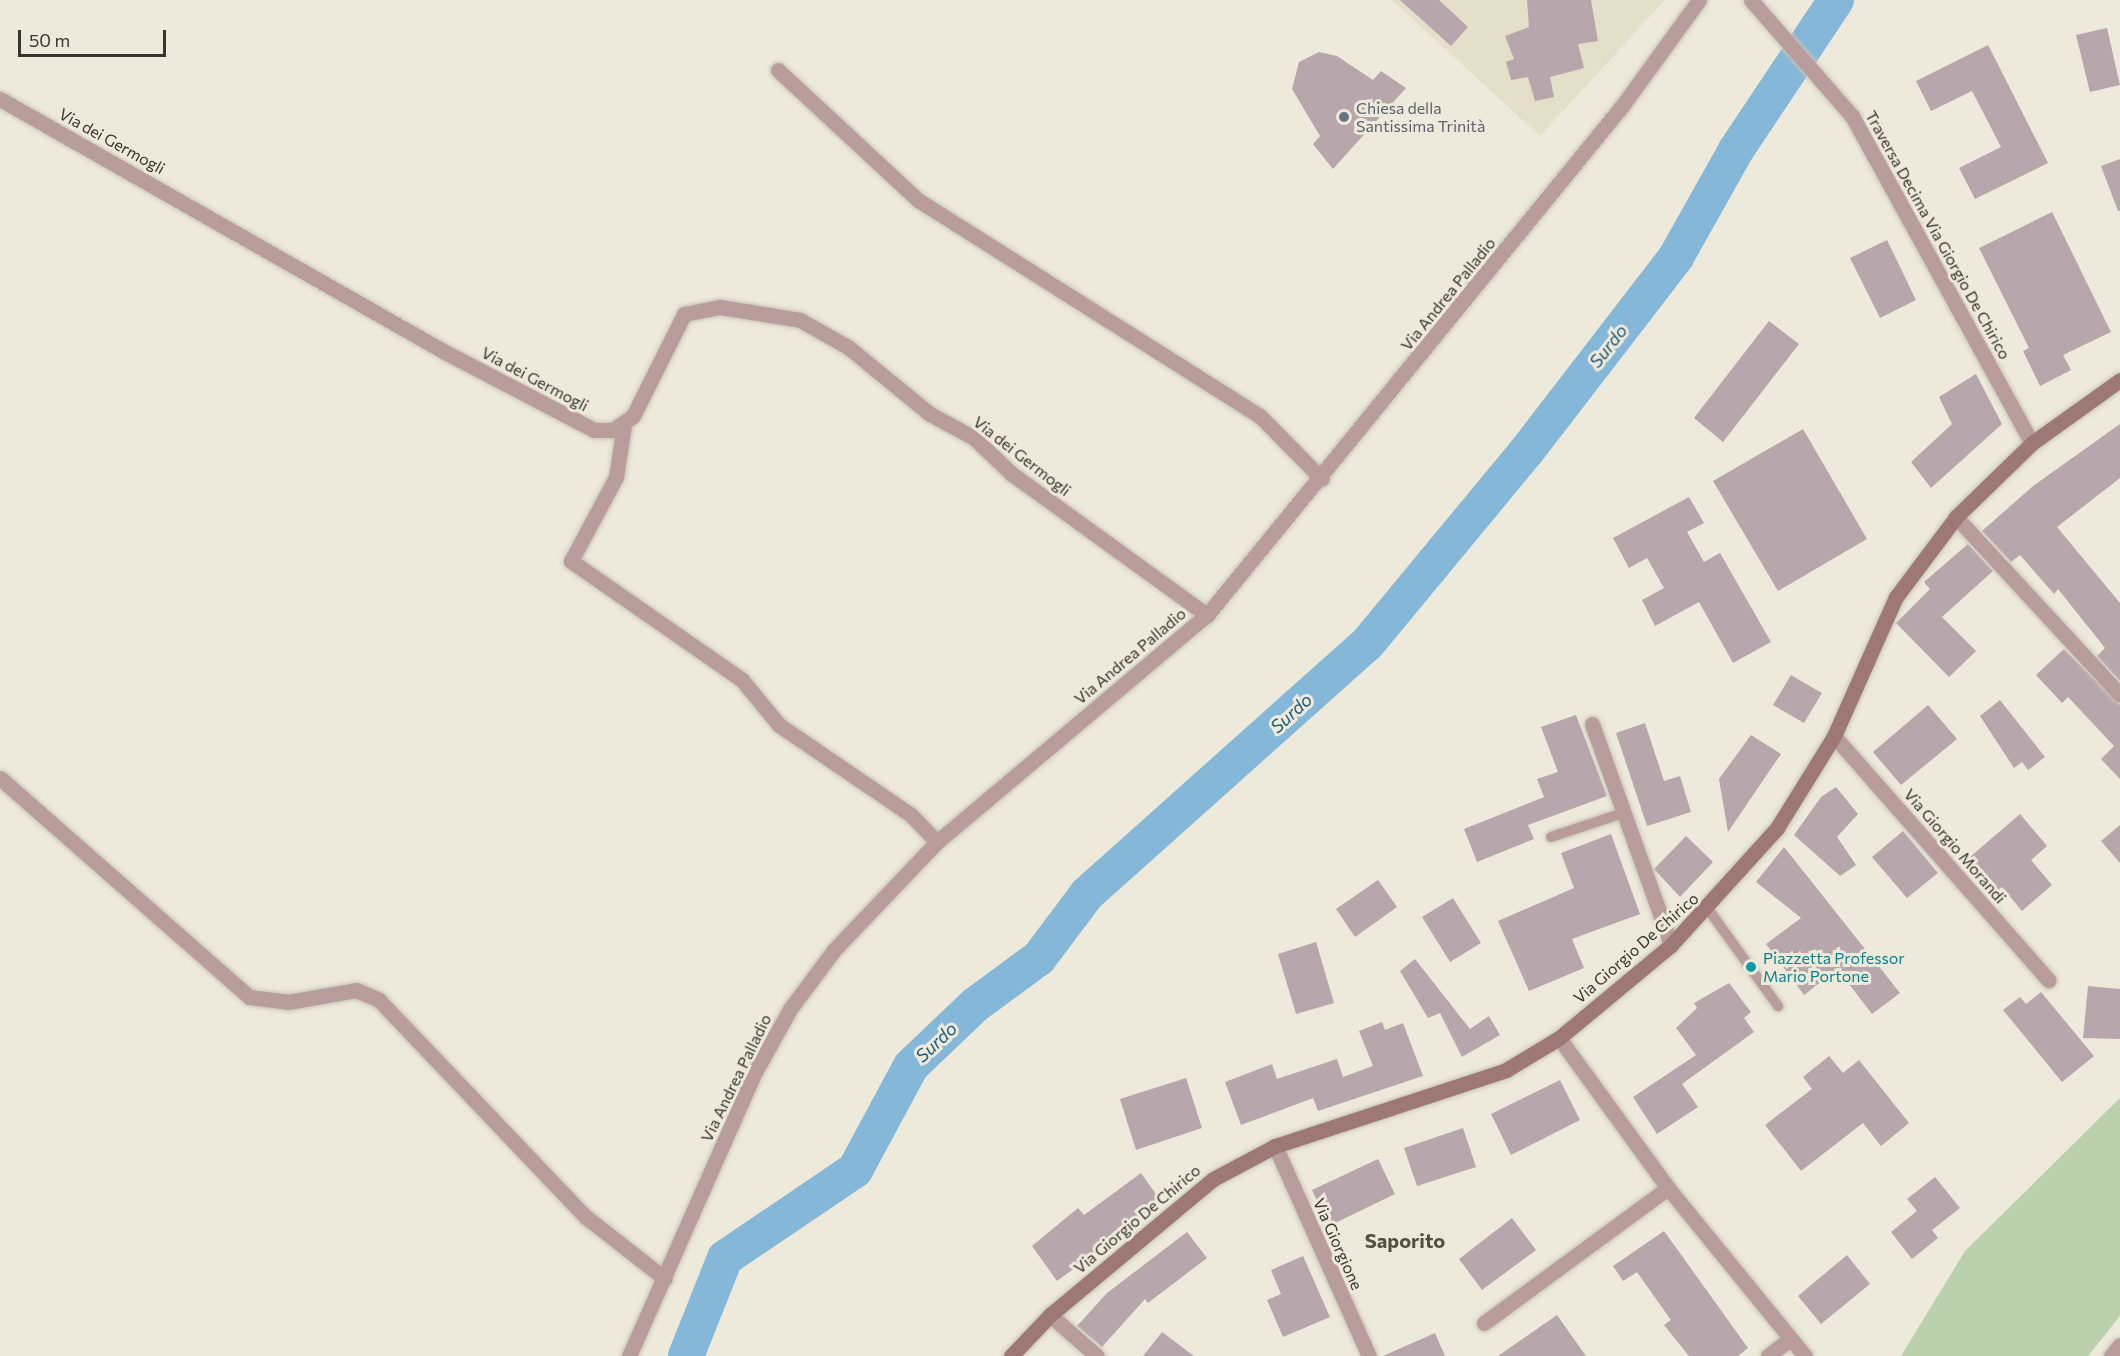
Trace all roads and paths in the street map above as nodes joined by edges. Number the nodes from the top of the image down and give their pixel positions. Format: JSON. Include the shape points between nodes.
{"nodes":[{"id":1,"x":1699,"y":0,"type":"edge"},
{"id":2,"x":1755,"y":4,"type":"edge"},
{"id":3,"x":778,"y":70,"type":"dead end"},
{"id":4,"x":0,"y":99,"type":"edge"},
{"id":5,"x":2120,"y":380,"type":"edge"},
{"id":6,"x":624,"y":425,"type":"junction"},
{"id":7,"x":2032,"y":443,"type":"junction"},
{"id":8,"x":1322,"y":479,"type":"junction"},
{"id":9,"x":1956,"y":517,"type":"junction"},
{"id":10,"x":1207,"y":615,"type":"junction"},
{"id":11,"x":2120,"y":695,"type":"edge"},
{"id":12,"x":1592,"y":724,"type":"dead end"},
{"id":13,"x":1834,"y":736,"type":"junction"},
{"id":14,"x":0,"y":778,"type":"edge"},
{"id":15,"x":1623,"y":813,"type":"junction"},
{"id":16,"x":1551,"y":837,"type":"dead end"},
{"id":17,"x":937,"y":842,"type":"junction"},
{"id":18,"x":1708,"y":909,"type":"junction"},
{"id":19,"x":1671,"y":945,"type":"junction"},
{"id":20,"x":2048,"y":980,"type":"dead end"},
{"id":21,"x":1779,"y":1006,"type":"dead end"},
{"id":22,"x":1559,"y":1038,"type":"junction"},
{"id":23,"x":1275,"y":1146,"type":"junction"},
{"id":24,"x":1668,"y":1188,"type":"junction"},
{"id":25,"x":665,"y":1279,"type":"junction"},
{"id":26,"x":1050,"y":1315,"type":"junction"},
{"id":27,"x":1484,"y":1323,"type":"dead end"},
{"id":28,"x":1790,"y":1339,"type":"junction"},
{"id":29,"x":2120,"y":1345,"type":"edge"},
{"id":30,"x":629,"y":1356,"type":"edge"},
{"id":31,"x":1011,"y":1356,"type":"edge"},
{"id":32,"x":1097,"y":1356,"type":"edge"},
{"id":33,"x":1369,"y":1356,"type":"edge"},
{"id":34,"x":1768,"y":1356,"type":"edge"},
{"id":35,"x":1805,"y":1356,"type":"edge"},
{"id":36,"x":2111,"y":1356,"type":"edge"}],
"edges":[{"from":1,"to":8,"type":"street","name":"Via Andrea Palladio","via":[[1645,78]]},
{"from":2,"to":7,"type":"street","name":"Traversa Decima Via Giorgio De Chirico","via":[[1852,116]]},
{"from":3,"to":8,"type":"street","via":[[918,200],[1260,416]]},
{"from":4,"to":6,"type":"street","name":"Via dei Germogli","via":[[554,410],[594,430]]},
{"from":5,"to":7,"type":"main road","name":"Via Giorgio De Chirico"},
{"from":6,"to":10,"type":"street","name":"Via dei Germogli","via":[[684,314],[720,307],[800,320],[848,347],[930,414],[974,438],[1011,474]]},
{"from":6,"to":17,"type":"street","via":[[616,477],[571,561],[742,680],[779,725],[911,815]]},
{"from":7,"to":9,"type":"main road","name":"Via Giorgio De Chirico"},
{"from":8,"to":10,"type":"street","name":"Via Andrea Palladio"},
{"from":9,"to":11,"type":"street"},
{"from":9,"to":13,"type":"main road","name":"Via Giorgio De Chirico","via":[[1896,597]]},
{"from":10,"to":17,"type":"street","name":"Via Andrea Palladio"},
{"from":12,"to":15,"type":"street"},
{"from":13,"to":18,"type":"main road","name":"Via Giorgio De Chirico","via":[[1777,828]]},
{"from":13,"to":20,"type":"street","name":"Via Giorgio Morandi"},
{"from":14,"to":25,"type":"street","via":[[249,997],[288,1002],[356,990],[378,1000],[586,1217]]},
{"from":15,"to":16,"type":"lane"},
{"from":15,"to":19,"type":"street"},
{"from":17,"to":25,"type":"street","name":"Via Andrea Palladio","via":[[834,950],[790,1009],[755,1072]]},
{"from":18,"to":19,"type":"main road","name":"Via Giorgio De Chirico"},
{"from":18,"to":21,"type":"lane"},
{"from":19,"to":22,"type":"main road","name":"Via Giorgio De Chirico"},
{"from":22,"to":23,"type":"main road","name":"Via Giorgio De Chirico","via":[[1506,1070]]},
{"from":22,"to":24,"type":"street"},
{"from":23,"to":26,"type":"main road","name":"Via Giorgio De Chirico","via":[[1213,1179]]},
{"from":23,"to":33,"type":"street","name":"Via Giorgione"},
{"from":24,"to":27,"type":"street"},
{"from":24,"to":28,"type":"street"},
{"from":25,"to":30,"type":"street","name":"Via Andrea Palladio"},
{"from":26,"to":31,"type":"main road","name":"Via Giorgio De Chirico"},
{"from":26,"to":32,"type":"street"},
{"from":28,"to":34,"type":"street"},
{"from":28,"to":35,"type":"street"},
{"from":29,"to":36,"type":"street"}]}
